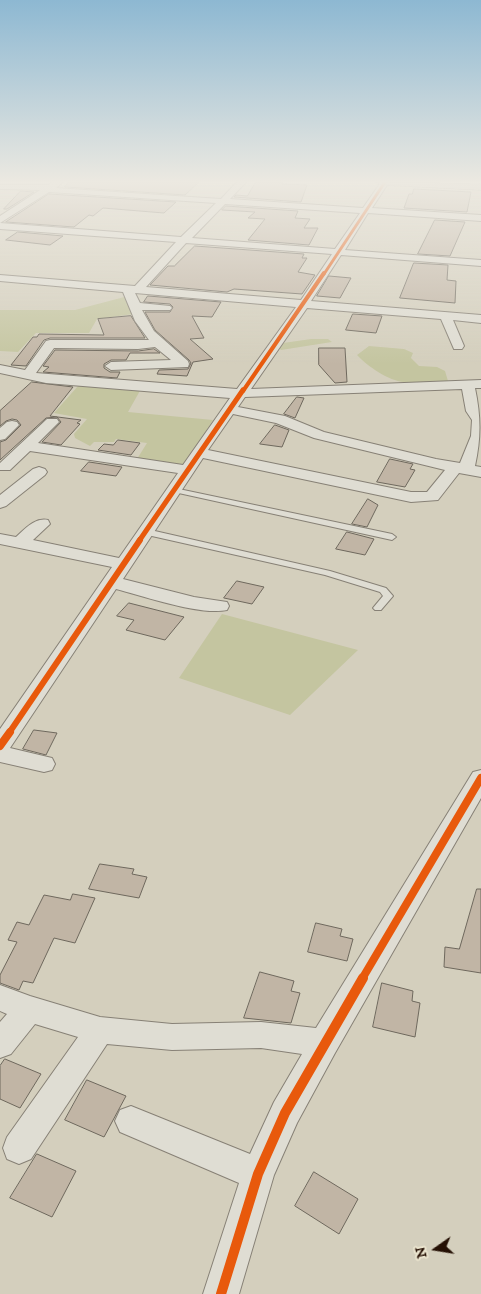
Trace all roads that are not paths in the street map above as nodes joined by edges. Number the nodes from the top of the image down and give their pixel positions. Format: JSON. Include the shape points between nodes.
{"nodes":[{"id":1,"x":182,"y":242,"type":"edge"},
{"id":2,"x":217,"y":242,"type":"edge"},
{"id":3,"x":343,"y":242,"type":"edge"},
{"id":4,"x":337,"y":251,"type":"junction"},
{"id":5,"x":481,"y":263,"type":"edge"},
{"id":6,"x":0,"y":278,"type":"edge"},
{"id":7,"x":57,"y":282,"type":"junction"},
{"id":8,"x":126,"y":288,"type":"junction"},
{"id":9,"x":139,"y":288,"type":"junction"},
{"id":10,"x":46,"y":297,"type":"dead end"},
{"id":11,"x":305,"y":303,"type":"junction"},
{"id":12,"x":135,"y":306,"type":"junction"},
{"id":13,"x":166,"y":308,"type":"dead end"},
{"id":14,"x":445,"y":316,"type":"junction"},
{"id":15,"x":481,"y":318,"type":"edge"},
{"id":16,"x":158,"y":343,"type":"junction"},
{"id":17,"x":458,"y":346,"type":"dead end"},
{"id":18,"x":111,"y":366,"type":"dead end"},
{"id":19,"x":0,"y":369,"type":"edge"},
{"id":20,"x":28,"y":375,"type":"junction"},
{"id":21,"x":475,"y":384,"type":"edge"},
{"id":22,"x":242,"y":393,"type":"junction"},
{"id":23,"x":229,"y":408,"type":"junction"},
{"id":24,"x":52,"y":422,"type":"dead end"},
{"id":25,"x":12,"y":425,"type":"dead end"},
{"id":26,"x":0,"y":436,"type":"edge"},
{"id":27,"x":27,"y":446,"type":"junction"},
{"id":28,"x":199,"y":453,"type":"junction"},
{"id":29,"x":3,"y":467,"type":"edge"},
{"id":30,"x":188,"y":470,"type":"junction"},
{"id":31,"x":468,"y":470,"type":"edge"},
{"id":32,"x":174,"y":490,"type":"junction"},
{"id":33,"x":0,"y":503,"type":"edge"},
{"id":34,"x":42,"y":524,"type":"dead end"},
{"id":35,"x":146,"y":532,"type":"junction"},
{"id":36,"x":392,"y":537,"type":"dead end"},
{"id":37,"x":0,"y":539,"type":"edge"},
{"id":38,"x":19,"y":543,"type":"junction"},
{"id":39,"x":124,"y":564,"type":"junction"},
{"id":40,"x":112,"y":582,"type":"junction"},
{"id":41,"x":220,"y":606,"type":"dead end"},
{"id":42,"x":378,"y":608,"type":"dead end"},
{"id":43,"x":0,"y":746,"type":"edge"},
{"id":44,"x":0,"y":754,"type":"edge"},
{"id":45,"x":44,"y":764,"type":"dead end"},
{"id":46,"x":481,"y":778,"type":"edge"},
{"id":47,"x":0,"y":998,"type":"edge"},
{"id":48,"x":29,"y":1009,"type":"junction"},
{"id":49,"x":100,"y":1030,"type":"junction"},
{"id":50,"x":324,"y":1043,"type":"junction"},
{"id":51,"x":0,"y":1044,"type":"edge"},
{"id":52,"x":131,"y":1121,"type":"dead end"},
{"id":53,"x":19,"y":1148,"type":"dead end"},
{"id":54,"x":258,"y":1174,"type":"junction"},
{"id":55,"x":221,"y":1294,"type":"edge"}],
"edges":[{"from":1,"to":9,"type":"street"},
{"from":2,"to":4,"type":"street"},
{"from":3,"to":4,"type":"street"},
{"from":4,"to":5,"type":"street"},
{"from":4,"to":11,"type":"street"},
{"from":6,"to":7,"type":"street"},
{"from":7,"to":8,"type":"street"},
{"from":7,"to":10,"type":"street"},
{"from":8,"to":9,"type":"street"},
{"from":8,"to":12,"type":"street"},
{"from":9,"to":11,"type":"street"},
{"from":11,"to":14,"type":"street"},
{"from":11,"to":22,"type":"street"},
{"from":12,"to":13,"type":"street"},
{"from":12,"to":16,"type":"street","via":[[140,320]]},
{"from":14,"to":15,"type":"street"},
{"from":14,"to":17,"type":"street"},
{"from":16,"to":18,"type":"street","via":[[182,364]]},
{"from":16,"to":20,"type":"street","via":[[50,344]]},
{"from":19,"to":20,"type":"street"},
{"from":20,"to":22,"type":"street","via":[[56,380]]},
{"from":21,"to":22,"type":"street"},
{"from":21,"to":31,"type":"street","via":[[473,411],[479,420],[478,436]]},
{"from":22,"to":23,"type":"street"},
{"from":23,"to":28,"type":"street"},
{"from":23,"to":31,"type":"street","via":[[280,419],[319,435]]},
{"from":24,"to":27,"type":"street"},
{"from":25,"to":26,"type":"street"},
{"from":27,"to":29,"type":"street"},
{"from":27,"to":30,"type":"street"},
{"from":28,"to":30,"type":"street"},
{"from":28,"to":31,"type":"street","via":[[411,497],[432,497]]},
{"from":29,"to":33,"type":"street","via":[[39,472]]},
{"from":30,"to":32,"type":"street"},
{"from":32,"to":35,"type":"street"},
{"from":32,"to":36,"type":"lane"},
{"from":34,"to":38,"type":"street"},
{"from":35,"to":39,"type":"street"},
{"from":35,"to":42,"type":"lane","via":[[327,573],[383,590],[388,596]]},
{"from":37,"to":38,"type":"street"},
{"from":38,"to":39,"type":"street"},
{"from":39,"to":40,"type":"street"},
{"from":40,"to":41,"type":"street","via":[[194,603]]},
{"from":40,"to":43,"type":"street"},
{"from":44,"to":45,"type":"street"},
{"from":46,"to":50,"type":"street"},
{"from":47,"to":48,"type":"street"},
{"from":48,"to":49,"type":"street"},
{"from":48,"to":51,"type":"street"},
{"from":49,"to":50,"type":"street","via":[[172,1037],[260,1035]]},
{"from":49,"to":53,"type":"street"},
{"from":50,"to":54,"type":"street","via":[[285,1113]]},
{"from":52,"to":54,"type":"street"},
{"from":54,"to":55,"type":"street"}]}
